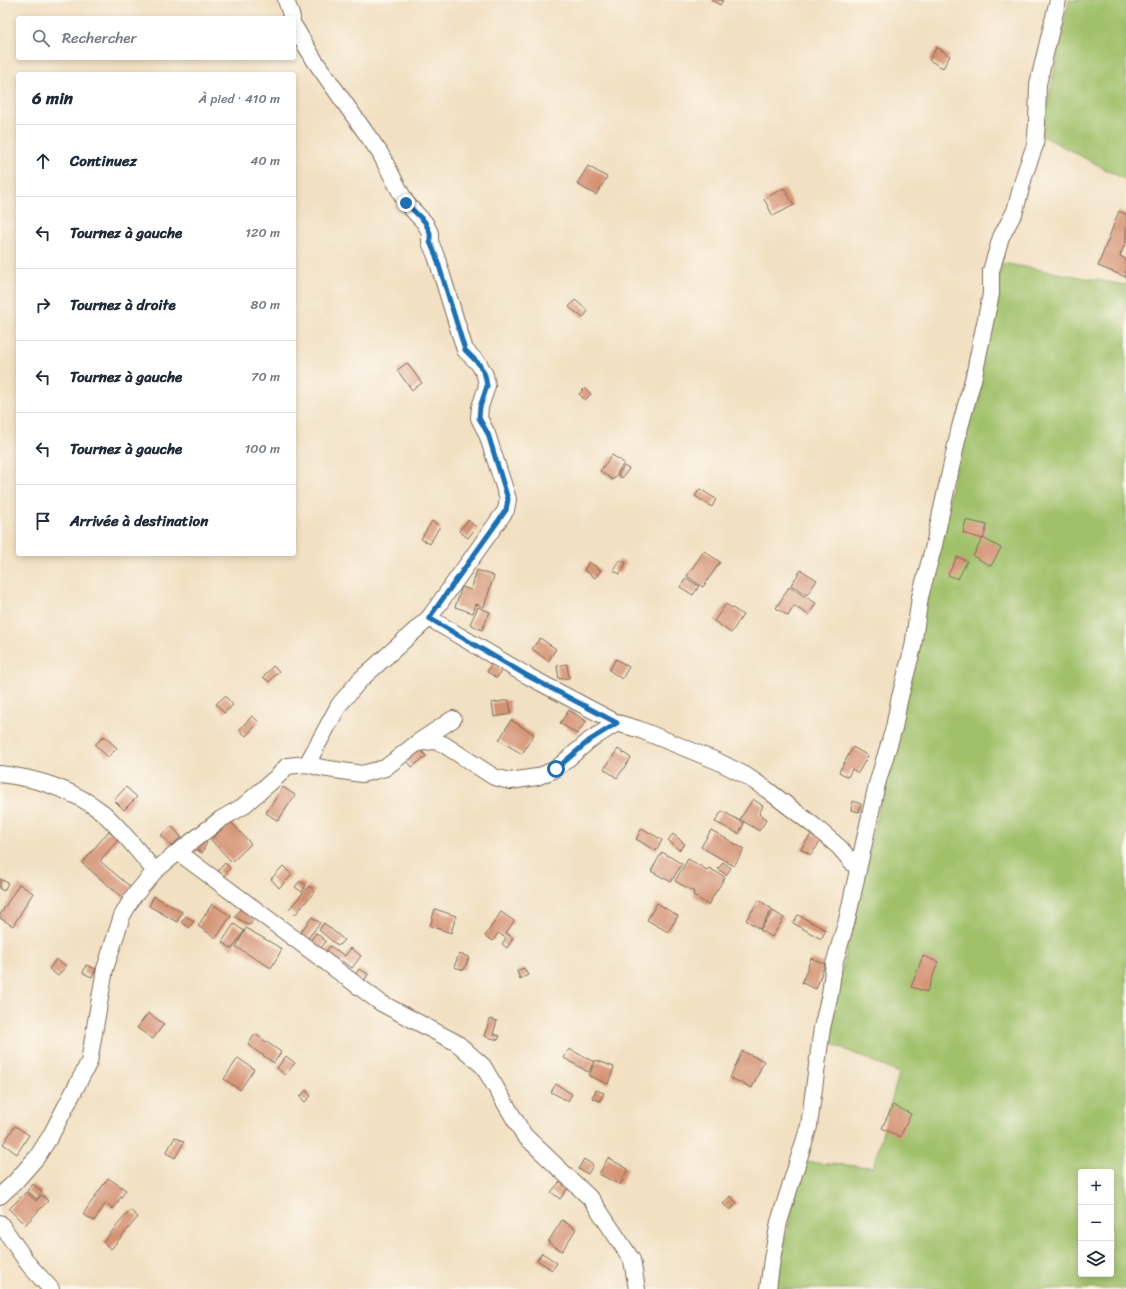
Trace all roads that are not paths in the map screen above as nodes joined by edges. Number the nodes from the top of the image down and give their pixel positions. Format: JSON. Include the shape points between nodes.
{"nodes":[{"id":1,"x":286,"y":0,"type":"edge"},
{"id":2,"x":1058,"y":0,"type":"edge"},
{"id":3,"x":291,"y":16,"type":"edge"},
{"id":4,"x":296,"y":29,"type":"edge"},
{"id":5,"x":429,"y":618,"type":"junction"},
{"id":6,"x":453,"y":719,"type":"dead end"},
{"id":7,"x":617,"y":723,"type":"junction"},
{"id":8,"x":417,"y":743,"type":"junction"},
{"id":9,"x":307,"y":764,"type":"junction"},
{"id":10,"x":0,"y":774,"type":"edge"},
{"id":11,"x":178,"y":852,"type":"junction"},
{"id":12,"x":858,"y":869,"type":"junction"},
{"id":13,"x":155,"y":871,"type":"junction"},
{"id":14,"x":0,"y":1196,"type":"edge"},
{"id":15,"x":0,"y":1223,"type":"edge"},
{"id":16,"x":50,"y":1289,"type":"edge"},
{"id":17,"x":637,"y":1289,"type":"edge"},
{"id":18,"x":768,"y":1289,"type":"edge"}],
"edges":[{"from":1,"to":3,"type":"street"},
{"from":2,"to":12,"type":"street","via":[[1038,84],[1035,145],[1015,211],[1001,237],[991,271],[991,294],[974,376],[920,597],[913,647],[898,701],[894,728],[877,784]]},
{"from":4,"to":5,"type":"street","via":[[380,153],[406,203],[425,222],[465,350],[479,364],[485,375],[487,386],[479,418],[488,434],[508,499],[506,510]]},
{"from":5,"to":7,"type":"street","via":[[526,675]]},
{"from":5,"to":9,"type":"street","via":[[360,680],[339,705]]},
{"from":6,"to":8,"type":"street"},
{"from":7,"to":8,"type":"street","via":[[590,740],[556,769],[537,777],[510,781],[494,777],[444,744],[434,741]]},
{"from":7,"to":12,"type":"street","via":[[710,758],[745,775],[813,825],[839,847]]},
{"from":8,"to":9,"type":"street","via":[[385,768],[362,774]]},
{"from":9,"to":11,"type":"street","via":[[287,766],[242,807],[221,819]]},
{"from":10,"to":13,"type":"street","via":[[54,786],[78,796],[102,812]]},
{"from":11,"to":13,"type":"street"},
{"from":11,"to":17,"type":"street","via":[[381,1003],[457,1043],[484,1066],[524,1135],[592,1200],[632,1260]]},
{"from":12,"to":18,"type":"street","via":[[834,964],[822,1028],[809,1126],[779,1222]]},
{"from":13,"to":14,"type":"street","via":[[133,897],[122,916],[105,969],[89,1062],[38,1157]]},
{"from":15,"to":16,"type":"street","via":[[29,1265]]}]}
